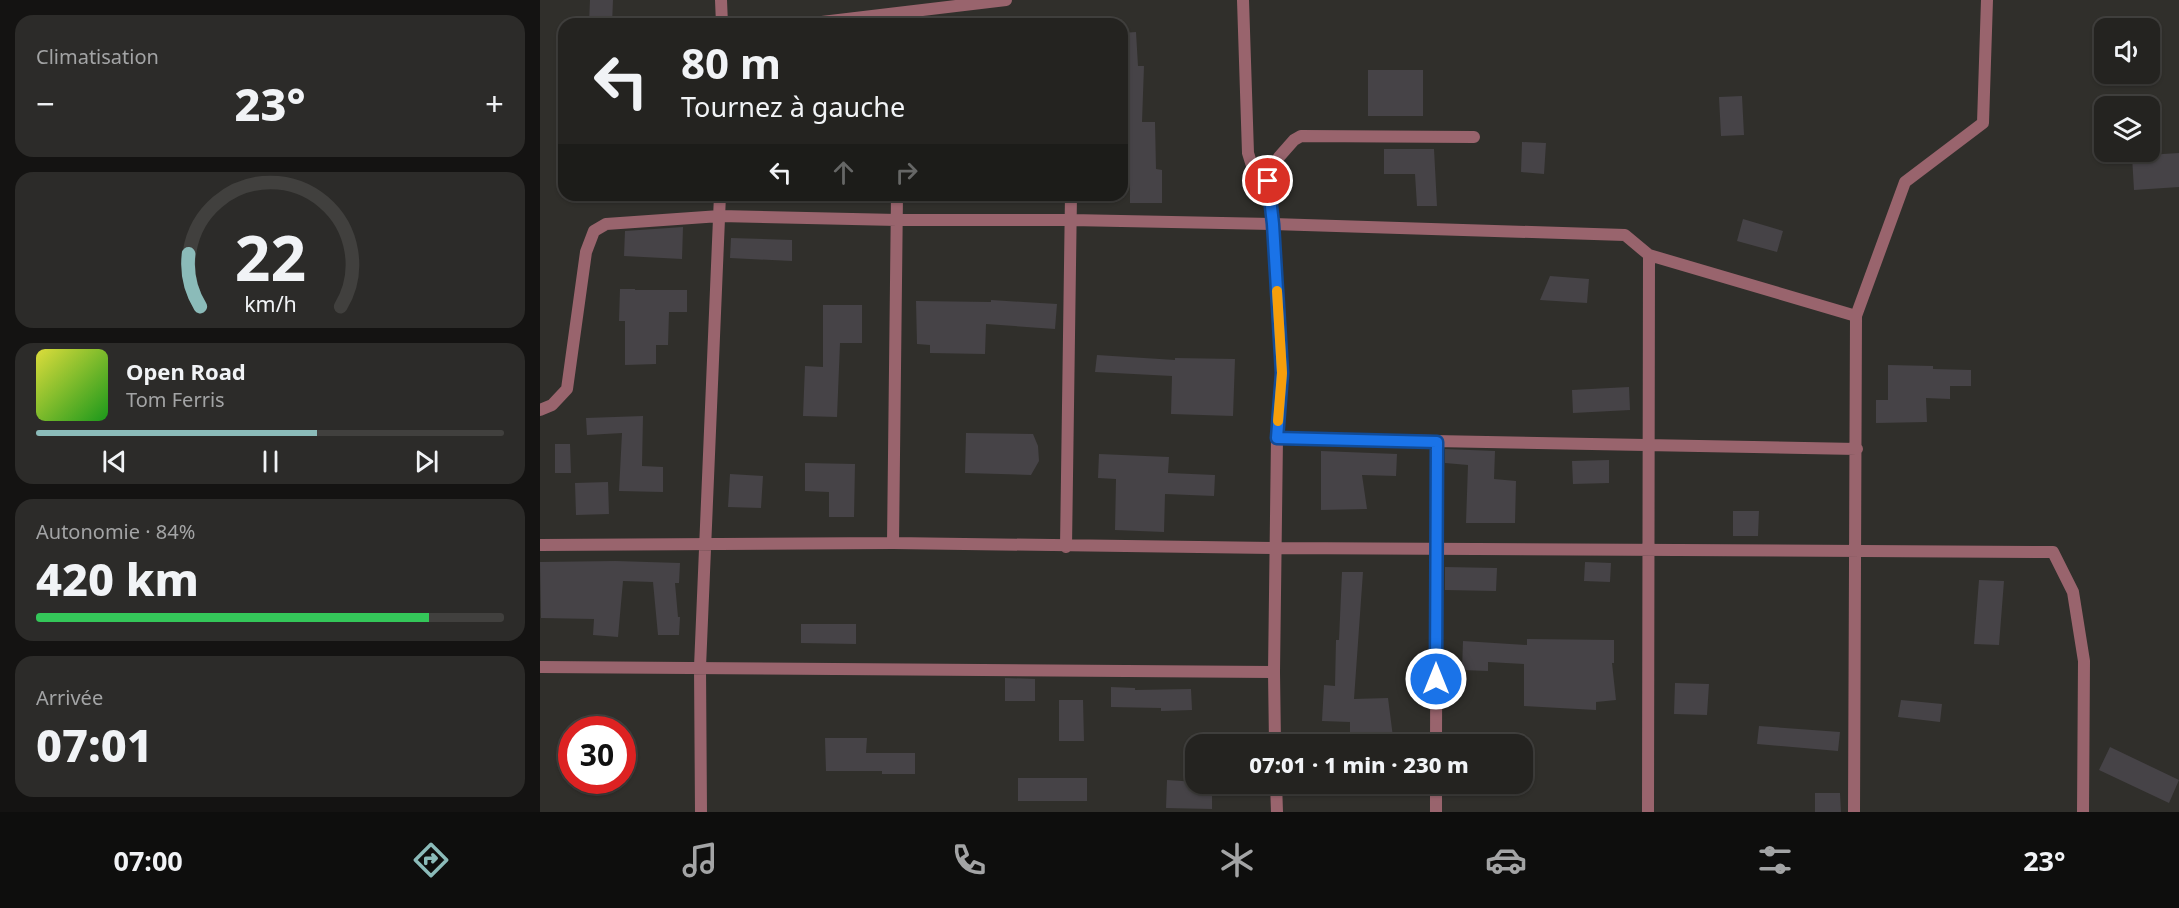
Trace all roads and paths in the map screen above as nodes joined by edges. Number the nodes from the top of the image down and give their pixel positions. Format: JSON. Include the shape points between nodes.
{"nodes":[{"id":1,"x":721,"y":0,"type":"edge"},
{"id":2,"x":1006,"y":0,"type":"edge"},
{"id":3,"x":1243,"y":0,"type":"edge"},
{"id":4,"x":1987,"y":0,"type":"edge"},
{"id":5,"x":722,"y":18,"type":"edge"},
{"id":6,"x":855,"y":18,"type":"edge"},
{"id":7,"x":1474,"y":137,"type":"dead end"},
{"id":8,"x":1268,"y":181,"type":"junction"},
{"id":9,"x":720,"y":201,"type":"edge"},
{"id":10,"x":897,"y":201,"type":"edge"},
{"id":11,"x":1071,"y":201,"type":"edge"},
{"id":12,"x":720,"y":216,"type":"junction"},
{"id":13,"x":897,"y":220,"type":"junction"},
{"id":14,"x":1071,"y":220,"type":"junction"},
{"id":15,"x":1273,"y":224,"type":"junction"},
{"id":16,"x":1649,"y":255,"type":"junction"},
{"id":17,"x":1856,"y":316,"type":"junction"},
{"id":18,"x":540,"y":410,"type":"edge"},
{"id":19,"x":1277,"y":438,"type":"junction"},
{"id":20,"x":1437,"y":442,"type":"junction"},
{"id":21,"x":1650,"y":445,"type":"junction"},
{"id":22,"x":1857,"y":449,"type":"junction"},
{"id":23,"x":893,"y":543,"type":"junction"},
{"id":24,"x":705,"y":544,"type":"junction"},
{"id":25,"x":540,"y":545,"type":"edge"},
{"id":26,"x":1066,"y":547,"type":"junction"},
{"id":27,"x":1275,"y":548,"type":"junction"},
{"id":28,"x":1437,"y":548,"type":"junction"},
{"id":29,"x":1649,"y":550,"type":"junction"},
{"id":30,"x":1855,"y":551,"type":"junction"},
{"id":31,"x":540,"y":667,"type":"edge"},
{"id":32,"x":700,"y":668,"type":"junction"},
{"id":33,"x":1274,"y":672,"type":"junction"},
{"id":34,"x":1275,"y":734,"type":"edge"},
{"id":35,"x":1436,"y":734,"type":"edge"},
{"id":36,"x":1276,"y":794,"type":"edge"},
{"id":37,"x":1436,"y":794,"type":"edge"},
{"id":38,"x":700,"y":812,"type":"edge"},
{"id":39,"x":1277,"y":812,"type":"edge"},
{"id":40,"x":1436,"y":812,"type":"edge"},
{"id":41,"x":1648,"y":812,"type":"edge"},
{"id":42,"x":1854,"y":812,"type":"edge"},
{"id":43,"x":2083,"y":812,"type":"edge"}],
"edges":[{"from":1,"to":5,"type":"street"},
{"from":2,"to":6,"type":"street"},
{"from":3,"to":8,"type":"street","via":[[1248,153],[1253,169]]},
{"from":4,"to":17,"type":"street","via":[[1983,123],[1905,182]]},
{"from":7,"to":8,"type":"street","via":[[1301,136],[1279,157]]},
{"from":8,"to":15,"type":"street"},
{"from":9,"to":12,"type":"street"},
{"from":10,"to":13,"type":"street"},
{"from":11,"to":14,"type":"street"},
{"from":12,"to":13,"type":"street"},
{"from":12,"to":18,"type":"street","via":[[606,224],[594,231],[586,252],[567,389],[552,405]]},
{"from":12,"to":24,"type":"street"},
{"from":13,"to":14,"type":"street"},
{"from":13,"to":23,"type":"street"},
{"from":14,"to":15,"type":"street"},
{"from":14,"to":26,"type":"street"},
{"from":15,"to":16,"type":"street","via":[[1625,235]]},
{"from":15,"to":19,"type":"street","via":[[1282,373]]},
{"from":16,"to":17,"type":"street"},
{"from":16,"to":21,"type":"street"},
{"from":17,"to":22,"type":"street"},
{"from":19,"to":20,"type":"street"},
{"from":19,"to":27,"type":"street"},
{"from":20,"to":21,"type":"street"},
{"from":20,"to":28,"type":"street"},
{"from":21,"to":22,"type":"street"},
{"from":21,"to":29,"type":"street"},
{"from":22,"to":30,"type":"street"},
{"from":23,"to":24,"type":"street"},
{"from":23,"to":26,"type":"street"},
{"from":24,"to":25,"type":"street"},
{"from":24,"to":32,"type":"street"},
{"from":26,"to":27,"type":"street"},
{"from":27,"to":28,"type":"street"},
{"from":27,"to":33,"type":"street"},
{"from":28,"to":29,"type":"street"},
{"from":28,"to":35,"type":"street"},
{"from":29,"to":30,"type":"street"},
{"from":29,"to":41,"type":"street"},
{"from":30,"to":42,"type":"street"},
{"from":30,"to":43,"type":"street","via":[[2053,552],[2073,592],[2084,661]]},
{"from":31,"to":32,"type":"street"},
{"from":32,"to":33,"type":"street"},
{"from":32,"to":38,"type":"street"},
{"from":33,"to":34,"type":"street"},
{"from":36,"to":39,"type":"street"},
{"from":37,"to":40,"type":"street"}]}
